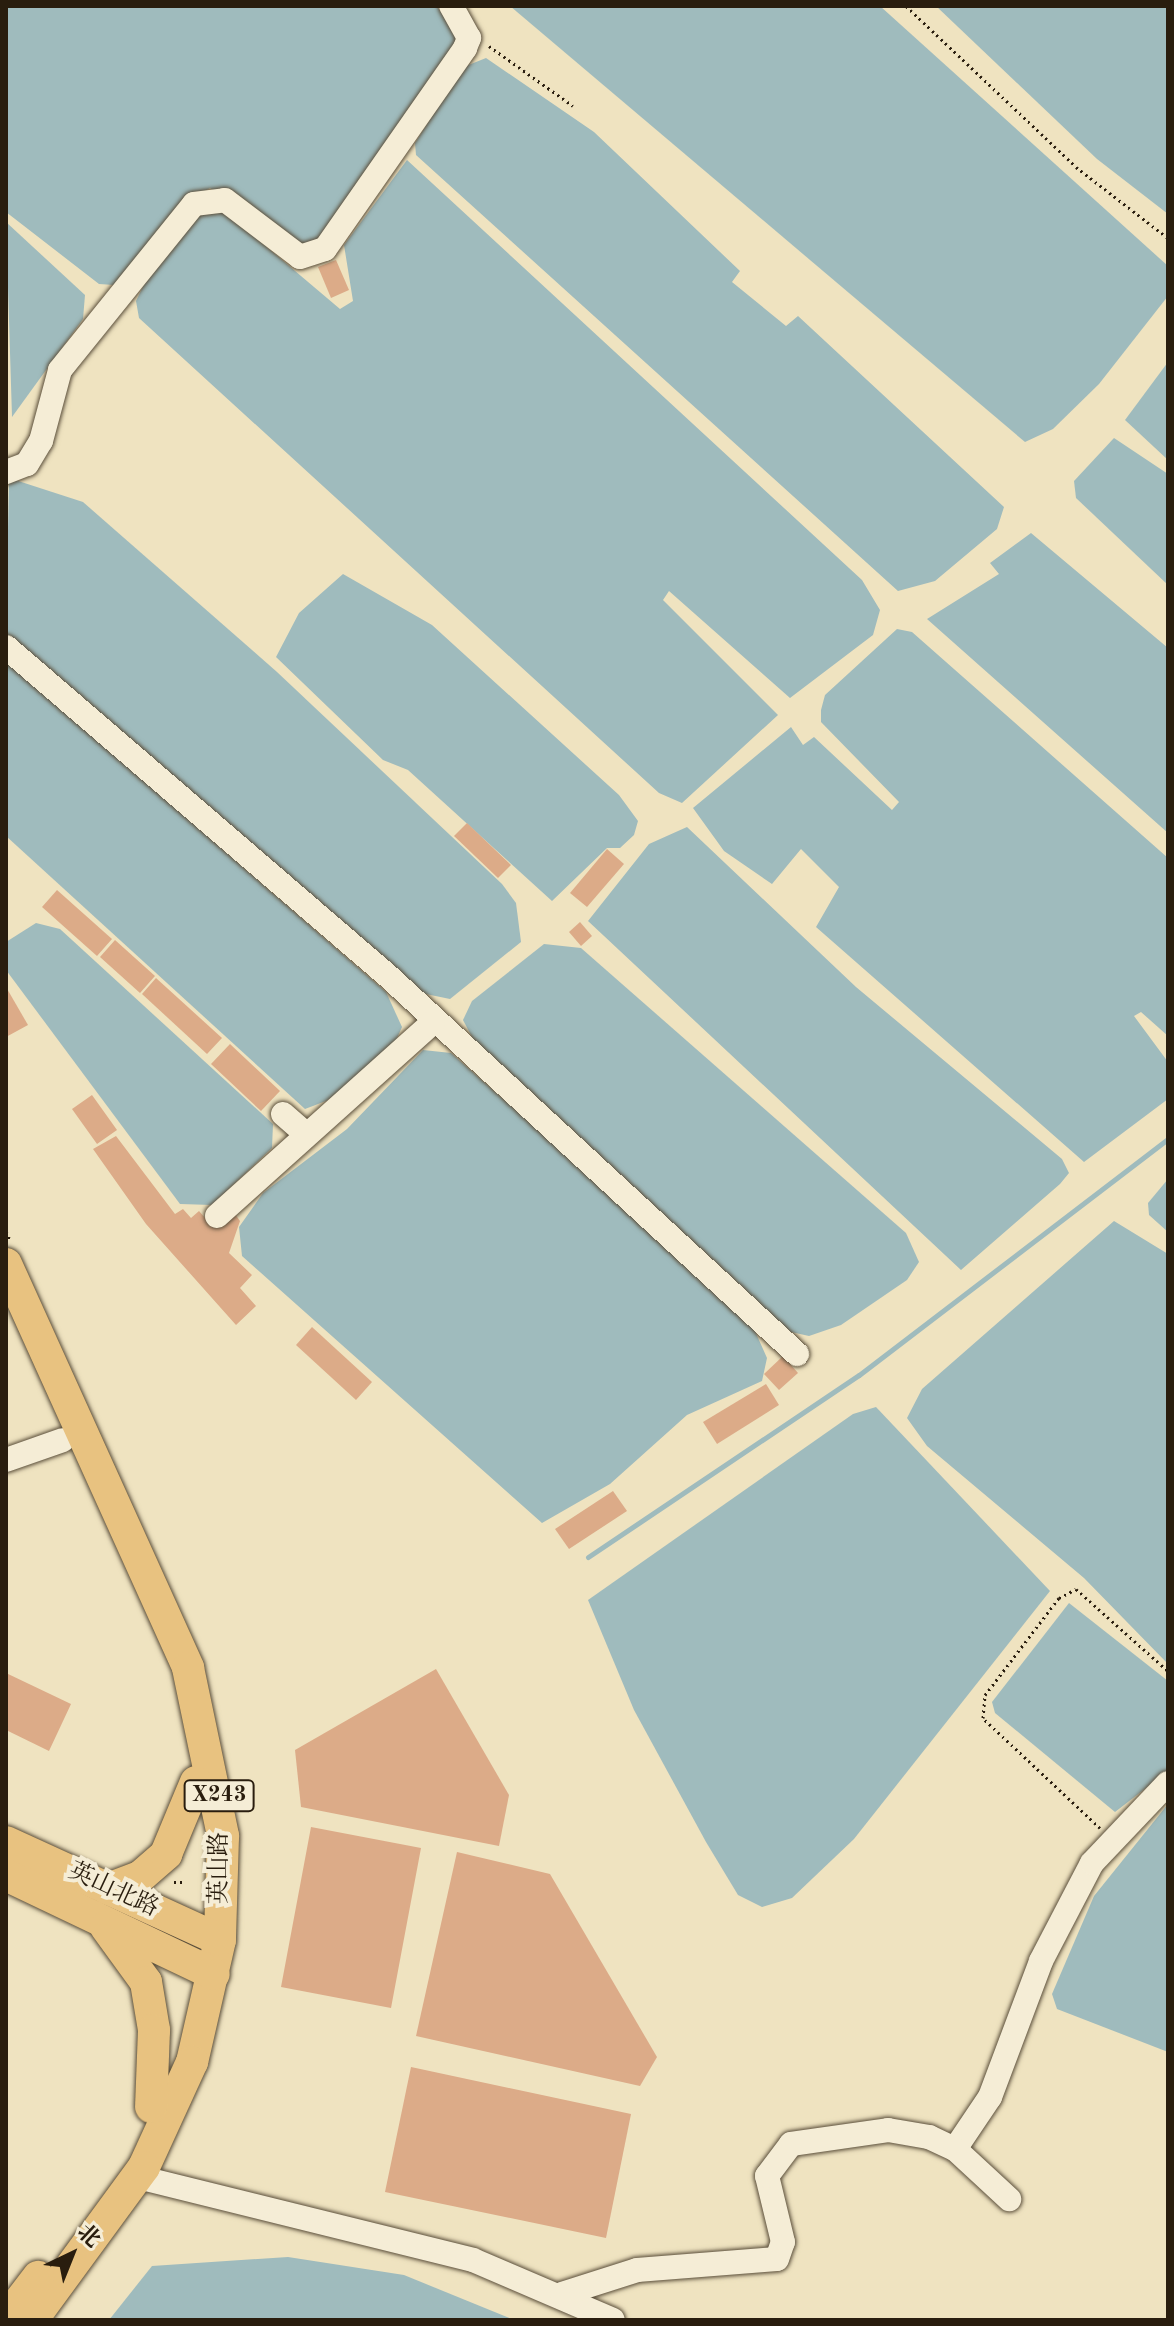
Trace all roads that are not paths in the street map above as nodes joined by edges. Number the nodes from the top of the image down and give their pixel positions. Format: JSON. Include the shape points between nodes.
{"nodes":[{"id":1,"x":458,"y":16,"type":"edge"},
{"id":2,"x":6,"y":472,"type":"edge"},
{"id":3,"x":6,"y":647,"type":"edge"},
{"id":4,"x":433,"y":1022,"type":"junction"},
{"id":5,"x":283,"y":1114,"type":"dead end"},
{"id":6,"x":306,"y":1134,"type":"junction"},
{"id":7,"x":217,"y":1216,"type":"dead end"},
{"id":8,"x":9,"y":1255,"type":"edge"},
{"id":9,"x":6,"y":1315,"type":"edge"},
{"id":10,"x":797,"y":1354,"type":"dead end"},
{"id":11,"x":63,"y":1440,"type":"junction"},
{"id":12,"x":6,"y":1460,"type":"edge"},
{"id":13,"x":196,"y":1782,"type":"junction"},
{"id":14,"x":1168,"y":1783,"type":"edge"},
{"id":15,"x":6,"y":1842,"type":"edge"},
{"id":16,"x":6,"y":1875,"type":"edge"},
{"id":17,"x":102,"y":1903,"type":"junction"},
{"id":18,"x":209,"y":1935,"type":"junction"},
{"id":19,"x":204,"y":1970,"type":"junction"},
{"id":20,"x":151,"y":2107,"type":"junction"},
{"id":21,"x":955,"y":2149,"type":"junction"},
{"id":22,"x":138,"y":2177,"type":"junction"},
{"id":23,"x":1009,"y":2199,"type":"dead end"},
{"id":24,"x":562,"y":2294,"type":"junction"},
{"id":25,"x":6,"y":2319,"type":"edge"},
{"id":26,"x":32,"y":2320,"type":"edge"},
{"id":27,"x":613,"y":2320,"type":"edge"}],
"edges":[{"from":1,"to":2,"type":"lane","via":[[465,48],[325,249],[300,257],[225,200],[194,204],[60,370],[41,441],[27,464]]},
{"from":3,"to":4,"type":"lane"},
{"from":4,"to":6,"type":"lane","via":[[363,1092]]},
{"from":4,"to":10,"type":"lane"},
{"from":5,"to":6,"type":"lane"},
{"from":6,"to":7,"type":"lane"},
{"from":8,"to":18,"type":"main road","name":"英山路","number":"X243","via":[[188,1668],[217,1779]]},
{"from":9,"to":11,"type":"main road","name":"英山路","number":"X243"},
{"from":11,"to":12,"type":"lane"},
{"from":11,"to":13,"type":"main road","name":"英山路","number":"X243","via":[[168,1675]]},
{"from":13,"to":17,"type":"main road","via":[[166,1854]]},
{"from":13,"to":18,"type":"main road","name":"英山路","number":"X243"},
{"from":14,"to":21,"type":"lane","via":[[1110,1838],[1041,1961],[990,2097]]},
{"from":15,"to":17,"type":"main road","name":"英山北路"},
{"from":16,"to":17,"type":"main road","name":"英山北路"},
{"from":17,"to":18,"type":"main road","name":"英山北路"},
{"from":17,"to":19,"type":"main road","name":"英山北路"},
{"from":17,"to":20,"type":"main road","via":[[146,1982],[154,2030]]},
{"from":18,"to":19,"type":"main road","name":"英山路","number":"X243"},
{"from":19,"to":20,"type":"main road","name":"英山路","number":"X243"},
{"from":19,"to":22,"type":"main road","name":"英山路","number":"X243","via":[[192,2062]]},
{"from":20,"to":25,"type":"main road","name":"英山路","number":"X243","via":[[96,2202]]},
{"from":21,"to":23,"type":"lane"},
{"from":21,"to":24,"type":"lane","via":[[888,2130],[791,2144],[767,2176],[783,2242],[777,2259],[637,2270]]},
{"from":22,"to":24,"type":"lane","via":[[473,2260]]},
{"from":22,"to":26,"type":"main road","name":"英山路","number":"X243"},
{"from":24,"to":27,"type":"lane"}]}
